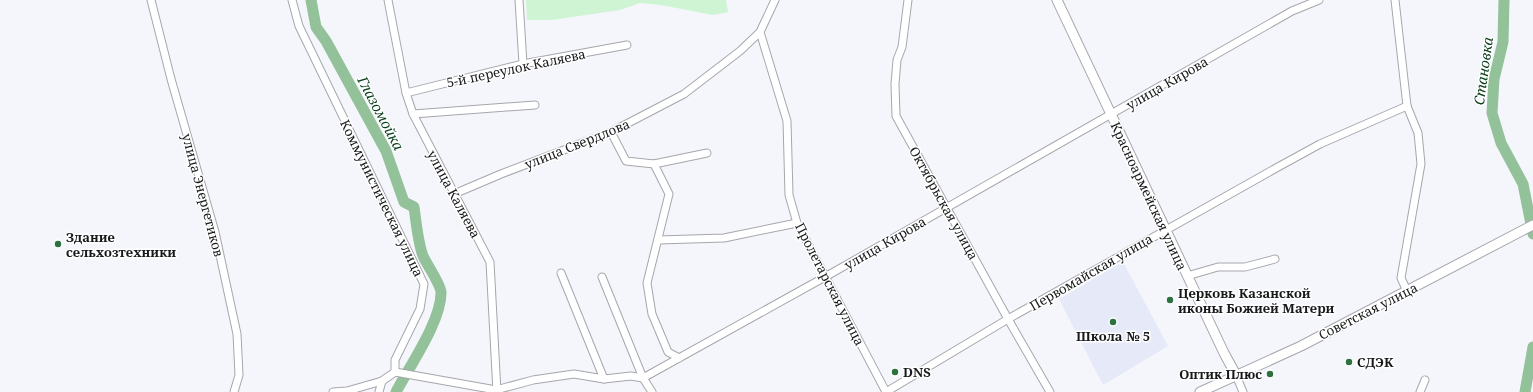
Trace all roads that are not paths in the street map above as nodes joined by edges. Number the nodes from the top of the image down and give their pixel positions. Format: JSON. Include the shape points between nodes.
{"nodes":[{"id":1,"x":151,"y":0,"type":"edge"},
{"id":2,"x":292,"y":0,"type":"edge"},
{"id":3,"x":388,"y":0,"type":"edge"},
{"id":4,"x":519,"y":0,"type":"edge"},
{"id":5,"x":776,"y":0,"type":"edge"},
{"id":6,"x":908,"y":0,"type":"edge"},
{"id":7,"x":1057,"y":0,"type":"edge"},
{"id":8,"x":1319,"y":0,"type":"edge"},
{"id":9,"x":1395,"y":0,"type":"edge"},
{"id":10,"x":760,"y":32,"type":"junction"},
{"id":11,"x":627,"y":46,"type":"dead end"},
{"id":12,"x":524,"y":64,"type":"junction"},
{"id":13,"x":406,"y":93,"type":"junction"},
{"id":14,"x":535,"y":105,"type":"dead end"},
{"id":15,"x":1406,"y":106,"type":"junction"},
{"id":16,"x":412,"y":114,"type":"junction"},
{"id":17,"x":1111,"y":116,"type":"junction"},
{"id":18,"x":612,"y":132,"type":"junction"},
{"id":19,"x":707,"y":153,"type":"dead end"},
{"id":20,"x":654,"y":164,"type":"junction"},
{"id":21,"x":454,"y":194,"type":"junction"},
{"id":22,"x":946,"y":208,"type":"junction"},
{"id":23,"x":797,"y":223,"type":"junction"},
{"id":24,"x":1533,"y":225,"type":"edge"},
{"id":25,"x":1166,"y":229,"type":"junction"},
{"id":26,"x":658,"y":240,"type":"junction"},
{"id":27,"x":1275,"y":259,"type":"dead end"},
{"id":28,"x":561,"y":273,"type":"dead end"},
{"id":29,"x":1187,"y":276,"type":"junction"},
{"id":30,"x":602,"y":277,"type":"dead end"},
{"id":31,"x":825,"y":277,"type":"junction"},
{"id":32,"x":1407,"y":291,"type":"junction"},
{"id":33,"x":1008,"y":319,"type":"junction"},
{"id":34,"x":679,"y":358,"type":"junction"},
{"id":35,"x":395,"y":372,"type":"junction"},
{"id":36,"x":1236,"y":376,"type":"junction"},
{"id":37,"x":643,"y":378,"type":"junction"},
{"id":38,"x":604,"y":379,"type":"junction"},
{"id":39,"x":1425,"y":380,"type":"dead end"},
{"id":40,"x":382,"y":381,"type":"junction"},
{"id":41,"x":496,"y":391,"type":"edge"},
{"id":42,"x":234,"y":392,"type":"edge"},
{"id":43,"x":333,"y":392,"type":"edge"},
{"id":44,"x":379,"y":392,"type":"edge"},
{"id":45,"x":652,"y":392,"type":"edge"},
{"id":46,"x":886,"y":392,"type":"edge"},
{"id":47,"x":1050,"y":392,"type":"edge"},
{"id":48,"x":1200,"y":392,"type":"edge"},
{"id":49,"x":1243,"y":392,"type":"edge"},
{"id":50,"x":1420,"y":392,"type":"edge"}],
"edges":[{"from":1,"to":42,"type":"street","name":"улица Энергетиков","via":[[215,232],[237,334],[240,375]]},
{"from":2,"to":35,"type":"street","name":"Коммунистическая улица","via":[[299,26],[424,284],[420,310],[395,360]]},
{"from":3,"to":13,"type":"street","name":"улица Каляева"},
{"from":4,"to":12,"type":"street"},
{"from":5,"to":10,"type":"street","name":"улица Свердлова"},
{"from":6,"to":22,"type":"street","name":"Октябрьская улица","via":[[902,47],[897,60],[896,116]]},
{"from":7,"to":17,"type":"main road","name":"Красноармейская улица"},
{"from":8,"to":17,"type":"street","name":"улица Кирова","via":[[1292,12]]},
{"from":9,"to":15,"type":"street"},
{"from":10,"to":18,"type":"street","name":"улица Свердлова","via":[[740,51],[684,94]]},
{"from":10,"to":23,"type":"street","name":"Пролетарская улица","via":[[787,121],[789,195]]},
{"from":11,"to":12,"type":"street","name":"5-й переулок Каляева"},
{"from":12,"to":13,"type":"street","name":"5-й переулок Каляева"},
{"from":13,"to":16,"type":"street","name":"улица Каляева"},
{"from":14,"to":16,"type":"street"},
{"from":15,"to":25,"type":"street","name":"Первомайская улица","via":[[1320,144]]},
{"from":15,"to":32,"type":"street","via":[[1418,133],[1422,164],[1401,278]]},
{"from":16,"to":21,"type":"street","name":"улица Каляева"},
{"from":17,"to":22,"type":"street","name":"улица Кирова"},
{"from":17,"to":25,"type":"main road","name":"Красноармейская улица"},
{"from":18,"to":20,"type":"street","via":[[626,162]]},
{"from":18,"to":21,"type":"street","name":"улица Свердлова"},
{"from":19,"to":20,"type":"street"},
{"from":20,"to":26,"type":"street","via":[[669,194]]},
{"from":21,"to":41,"type":"street","name":"улица Каляева","via":[[490,262]]},
{"from":22,"to":31,"type":"street","name":"улица Кирова"},
{"from":22,"to":33,"type":"street","name":"Октябрьская улица"},
{"from":23,"to":26,"type":"street","via":[[724,238]]},
{"from":23,"to":31,"type":"street","name":"Пролетарская улица"},
{"from":24,"to":32,"type":"main road","name":"Советская улица"},
{"from":25,"to":29,"type":"main road","name":"Красноармейская улица"},
{"from":25,"to":33,"type":"street","name":"Первомайская улица"},
{"from":26,"to":34,"type":"street","via":[[647,283],[652,314],[668,352]]},
{"from":27,"to":29,"type":"street","via":[[1245,267],[1218,267]]},
{"from":28,"to":38,"type":"street"},
{"from":29,"to":36,"type":"main road","name":"Красноармейская улица"},
{"from":30,"to":37,"type":"street"},
{"from":31,"to":34,"type":"street","name":"улица Кирова"},
{"from":31,"to":46,"type":"street","name":"Пролетарская улица"},
{"from":32,"to":36,"type":"main road","name":"Советская улица","via":[[1301,346]]},
{"from":33,"to":46,"type":"street","name":"Первомайская улица"},
{"from":33,"to":47,"type":"street","name":"Октябрьская улица"},
{"from":34,"to":37,"type":"street","name":"улица Кирова"},
{"from":35,"to":40,"type":"street"},
{"from":35,"to":41,"type":"street"},
{"from":36,"to":48,"type":"main road","name":"Советская улица"},
{"from":36,"to":49,"type":"street","name":"Красноармейская улица"},
{"from":37,"to":38,"type":"street","via":[[631,376]]},
{"from":37,"to":45,"type":"street"},
{"from":38,"to":41,"type":"street","via":[[574,374],[533,380]]},
{"from":39,"to":50,"type":"street"},
{"from":40,"to":43,"type":"street","via":[[347,391]]},
{"from":40,"to":44,"type":"street"}]}
